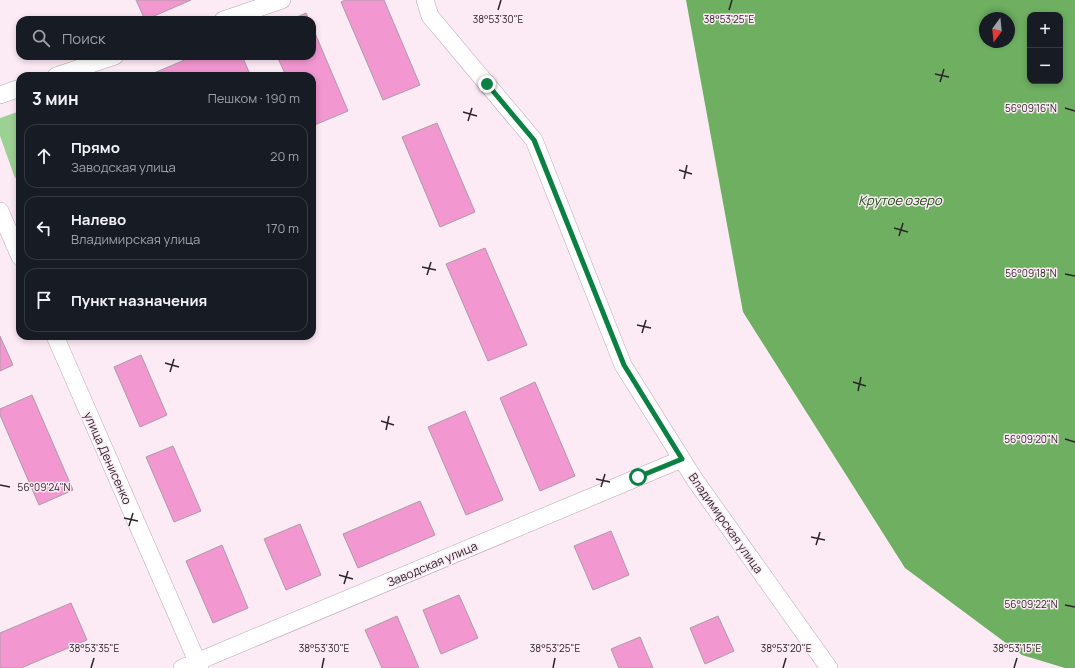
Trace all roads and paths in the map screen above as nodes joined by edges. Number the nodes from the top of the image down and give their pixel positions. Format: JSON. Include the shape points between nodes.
{"nodes":[{"id":1,"x":282,"y":0,"type":"edge"},
{"id":2,"x":426,"y":0,"type":"edge"},
{"id":3,"x":235,"y":16,"type":"edge"},
{"id":4,"x":103,"y":60,"type":"edge"},
{"id":5,"x":68,"y":72,"type":"edge"},
{"id":6,"x":16,"y":89,"type":"edge"},
{"id":7,"x":0,"y":95,"type":"edge"},
{"id":8,"x":0,"y":211,"type":"edge"},
{"id":9,"x":16,"y":248,"type":"edge"},
{"id":10,"x":57,"y":340,"type":"edge"},
{"id":11,"x":682,"y":459,"type":"junction"},
{"id":12,"x":193,"y":666,"type":"edge"},
{"id":13,"x":829,"y":668,"type":"edge"}],
"edges":[{"from":1,"to":3,"type":"street"},
{"from":2,"to":11,"type":"street","name":"Владимирская улица","via":[[430,16],[534,140],[624,365]]},
{"from":4,"to":5,"type":"street"},
{"from":6,"to":7,"type":"street"},
{"from":8,"to":9,"type":"street"},
{"from":10,"to":12,"type":"street","name":"улица Денисенко"},
{"from":11,"to":12,"type":"street","name":"Заводская улица"},
{"from":11,"to":13,"type":"street","name":"Владимирская улица"}]}
